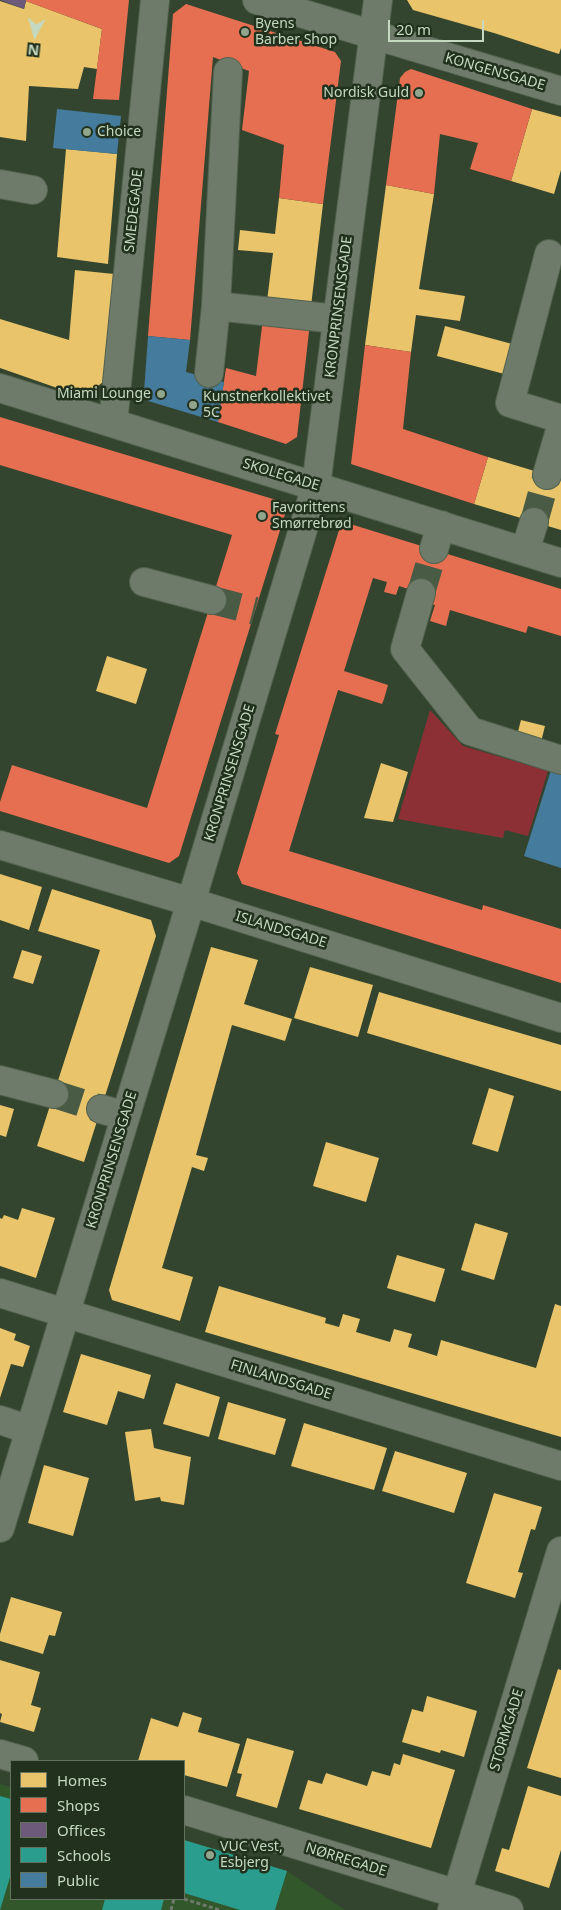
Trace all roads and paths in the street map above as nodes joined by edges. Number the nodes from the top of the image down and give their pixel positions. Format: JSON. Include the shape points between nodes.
{"nodes":[{"id":1,"x":155,"y":0,"type":"edge"},
{"id":2,"x":258,"y":0,"type":"edge"},
{"id":3,"x":378,"y":0,"type":"edge"},
{"id":4,"x":373,"y":36,"type":"junction"},
{"id":5,"x":228,"y":72,"type":"dead end"},
{"id":6,"x":561,"y":91,"type":"edge"},
{"id":7,"x":0,"y":184,"type":"edge"},
{"id":8,"x":33,"y":190,"type":"dead end"},
{"id":9,"x":549,"y":254,"type":"dead end"},
{"id":10,"x":216,"y":306,"type":"junction"},
{"id":11,"x":337,"y":319,"type":"junction"},
{"id":12,"x":209,"y":373,"type":"dead end"},
{"id":13,"x":0,"y":388,"type":"edge"},
{"id":14,"x":561,"y":419,"type":"edge"},
{"id":15,"x":113,"y":423,"type":"junction"},
{"id":16,"x":561,"y":427,"type":"edge"},
{"id":17,"x":547,"y":475,"type":"tunnel mouth"},
{"id":18,"x":316,"y":486,"type":"junction"},
{"id":19,"x":534,"y":522,"type":"tunnel mouth"},
{"id":20,"x":525,"y":551,"type":"junction"},
{"id":21,"x":561,"y":563,"type":"edge"},
{"id":22,"x":144,"y":582,"type":"dead end"},
{"id":23,"x":421,"y":593,"type":"tunnel mouth"},
{"id":24,"x":212,"y":600,"type":"tunnel mouth"},
{"id":25,"x":561,"y":760,"type":"edge"},
{"id":26,"x":0,"y":844,"type":"edge"},
{"id":27,"x":191,"y":902,"type":"junction"},
{"id":28,"x":561,"y":1018,"type":"edge"},
{"id":29,"x":0,"y":1080,"type":"edge"},
{"id":30,"x":54,"y":1094,"type":"tunnel mouth"},
{"id":31,"x":0,"y":1294,"type":"edge"},
{"id":32,"x":64,"y":1313,"type":"junction"},
{"id":33,"x":0,"y":1420,"type":"edge"},
{"id":34,"x":30,"y":1430,"type":"junction"},
{"id":35,"x":561,"y":1466,"type":"edge"},
{"id":36,"x":0,"y":1528,"type":"edge"},
{"id":37,"x":561,"y":1551,"type":"edge"},
{"id":38,"x":0,"y":1754,"type":"edge"},
{"id":39,"x":21,"y":1760,"type":"edge"},
{"id":40,"x":185,"y":1810,"type":"edge"},
{"id":41,"x":185,"y":1899,"type":"edge"},
{"id":42,"x":455,"y":1902,"type":"edge"},
{"id":43,"x":220,"y":1910,"type":"edge"},
{"id":44,"x":509,"y":1910,"type":"edge"}],
"edges":[{"from":1,"to":15,"type":"street","name":"SMEDEGADE"},
{"from":2,"to":4,"type":"street","name":"KONGENSGADE"},
{"from":3,"to":4,"type":"street","name":"KRONPRINSENSGADE"},
{"from":4,"to":6,"type":"street","name":"KONGENSGADE"},
{"from":4,"to":11,"type":"street","name":"KRONPRINSENSGADE"},
{"from":5,"to":10,"type":"street"},
{"from":7,"to":8,"type":"street"},
{"from":9,"to":14,"type":"street","via":[[510,403]]},
{"from":10,"to":11,"type":"street"},
{"from":10,"to":12,"type":"street"},
{"from":11,"to":18,"type":"street","name":"KRONPRINSENSGADE"},
{"from":13,"to":15,"type":"street","name":"SKOLEGADE"},
{"from":15,"to":18,"type":"street","name":"SKOLEGADE"},
{"from":16,"to":17,"type":"street"},
{"from":18,"to":20,"type":"street","name":"SKOLEGADE","via":[[438,537]]},
{"from":18,"to":27,"type":"street","name":"KRONPRINSENSGADE","via":[[266,614]]},
{"from":19,"to":20,"type":"street"},
{"from":20,"to":21,"type":"street","name":"SKOLEGADE"},
{"from":22,"to":24,"type":"street"},
{"from":23,"to":25,"type":"street","via":[[405,649],[470,731]]},
{"from":26,"to":27,"type":"street","name":"ISLANDSGADE"},
{"from":27,"to":28,"type":"street","name":"ISLANDSGADE"},
{"from":27,"to":32,"type":"street","name":"KRONPRINSENSGADE","via":[[113,1113]]},
{"from":29,"to":30,"type":"street"},
{"from":31,"to":32,"type":"street","name":"FINLANDSGADE"},
{"from":32,"to":34,"type":"street","name":"KRONPRINSENSGADE"},
{"from":32,"to":35,"type":"street","name":"FINLANDSGADE"},
{"from":33,"to":34,"type":"street"},
{"from":34,"to":36,"type":"street","name":"KRONPRINSENSGADE"},
{"from":37,"to":42,"type":"street","name":"STORMGADE"},
{"from":38,"to":39,"type":"street"},
{"from":40,"to":42,"type":"street","name":"NØRREGADE"},
{"from":41,"to":43,"type":"path"},
{"from":42,"to":44,"type":"street","name":"NØRREGADE"}]}
